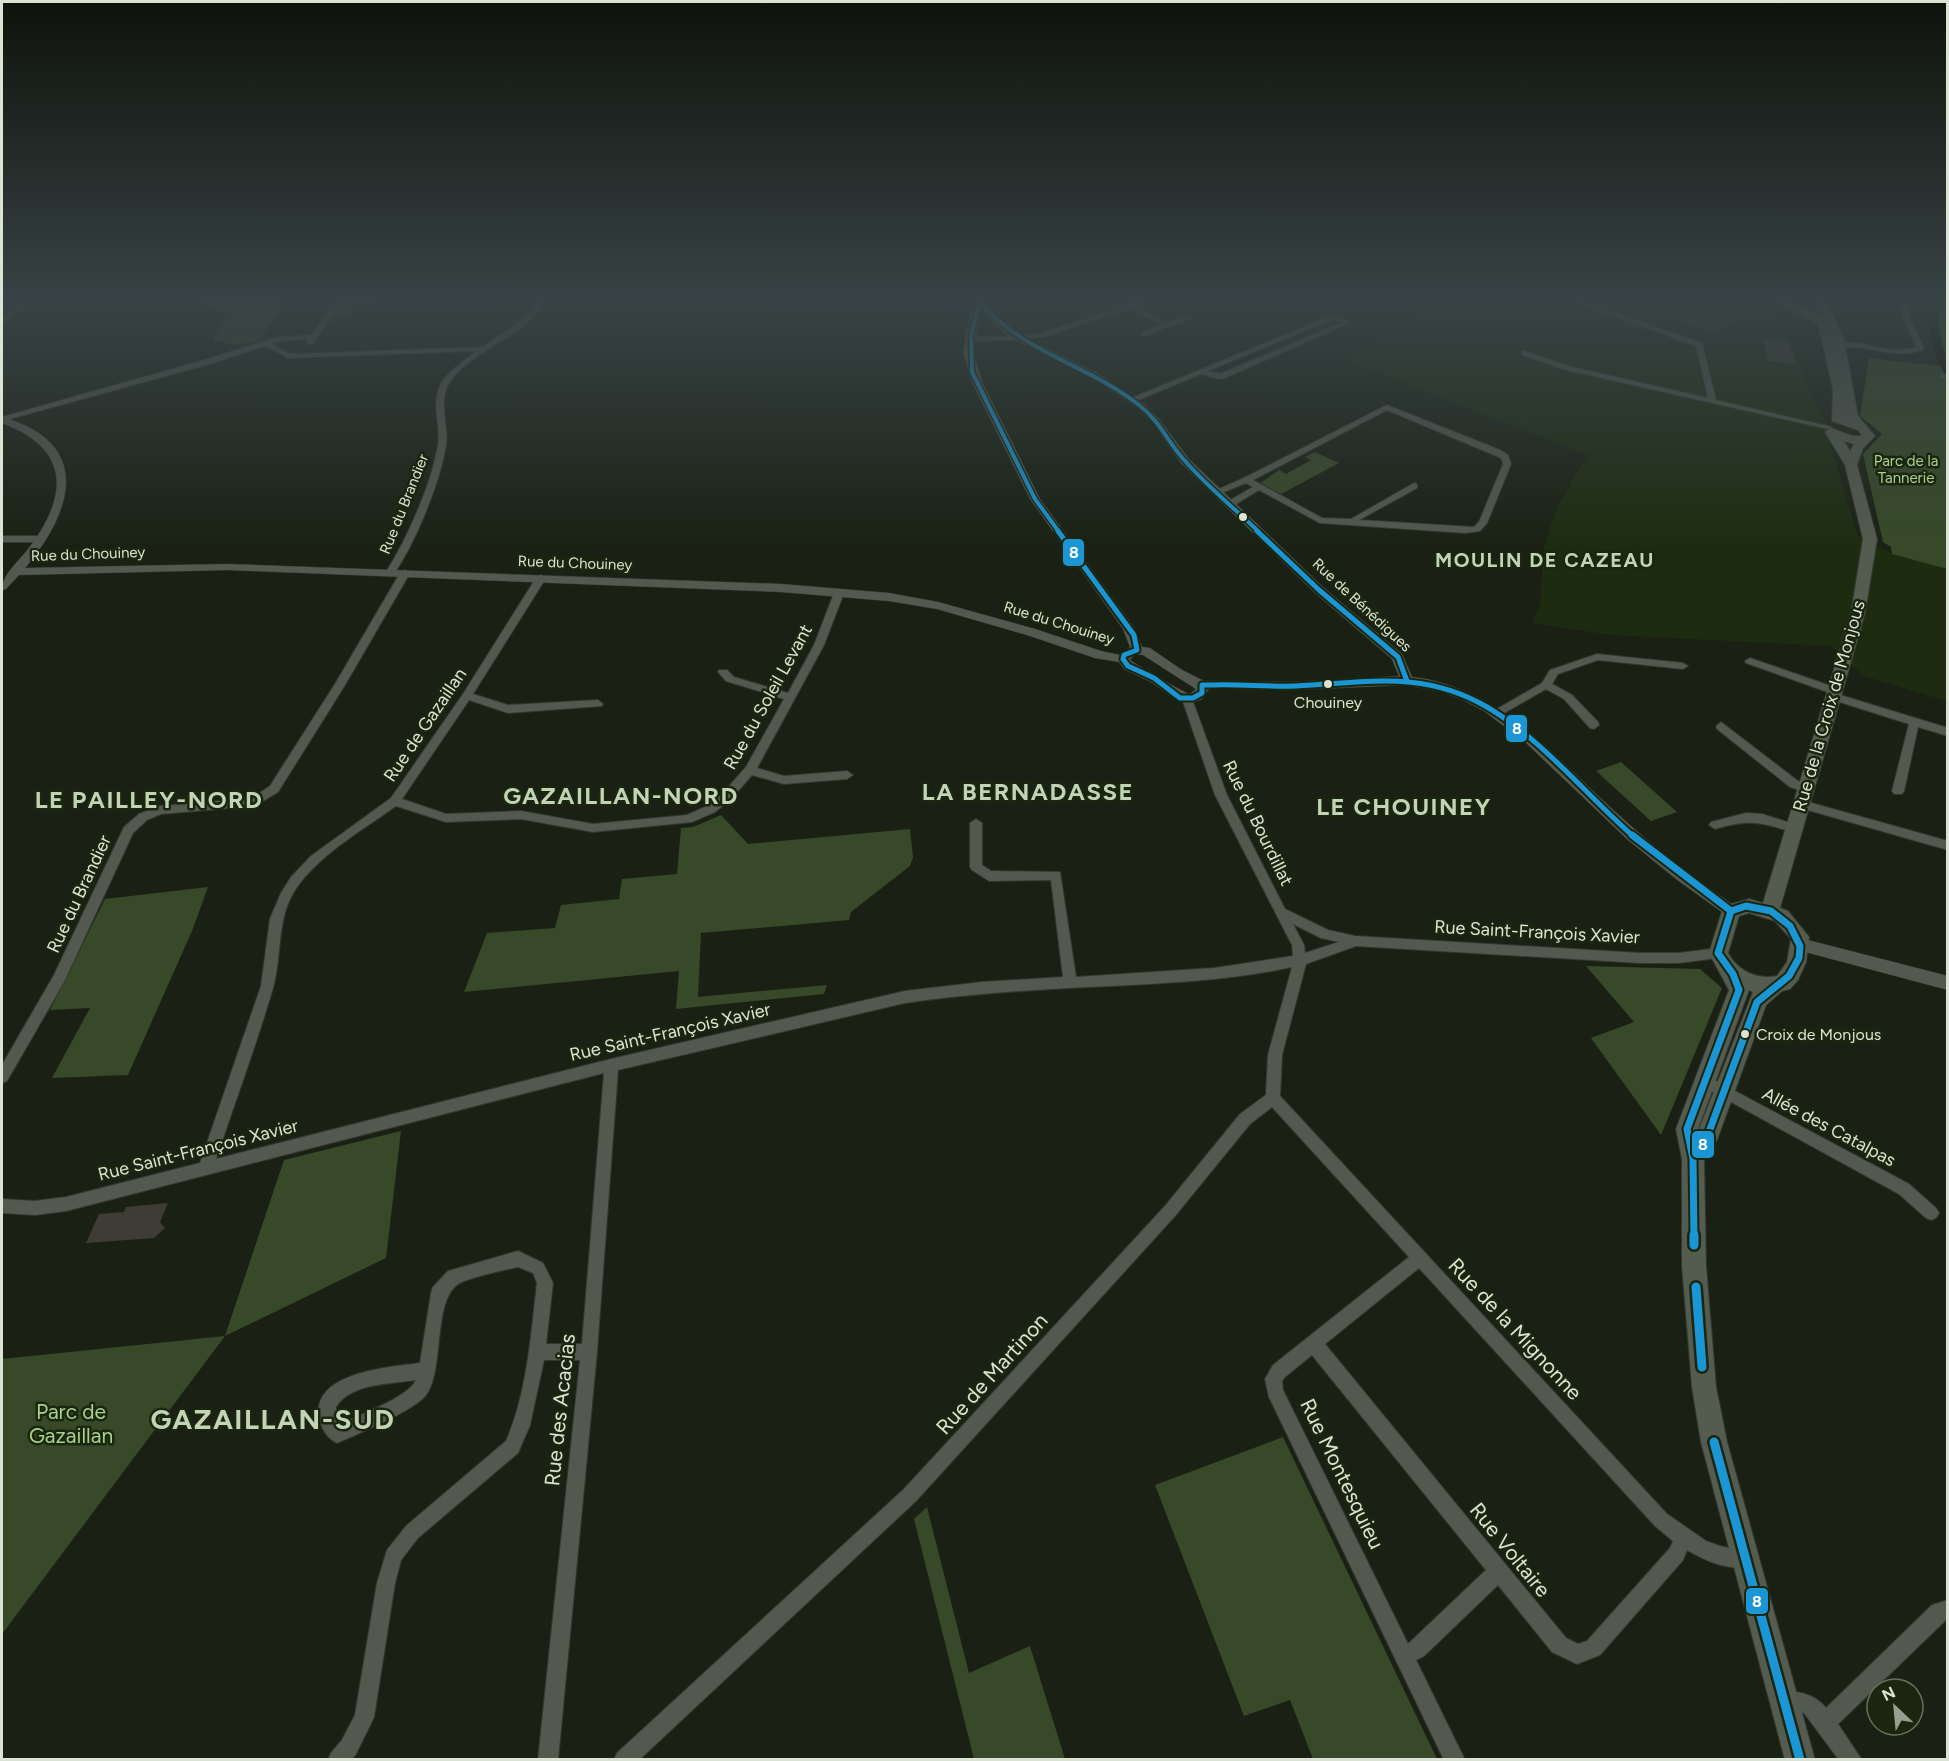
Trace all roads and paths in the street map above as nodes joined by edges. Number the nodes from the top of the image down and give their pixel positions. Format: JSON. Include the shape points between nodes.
{"nodes":[{"id":1,"x":151,"y":381,"type":"edge"},
{"id":2,"x":448,"y":381,"type":"edge"},
{"id":3,"x":977,"y":381,"type":"edge"},
{"id":4,"x":1104,"y":381,"type":"edge"},
{"id":5,"x":1180,"y":381,"type":"edge"},
{"id":6,"x":1627,"y":381,"type":"edge"},
{"id":7,"x":1708,"y":381,"type":"edge"},
{"id":8,"x":1836,"y":381,"type":"edge"},
{"id":9,"x":1848,"y":381,"type":"edge"},
{"id":10,"x":1133,"y":399,"type":"junction"},
{"id":11,"x":1713,"y":401,"type":"junction"},
{"id":12,"x":4,"y":420,"type":"edge"},
{"id":13,"x":1859,"y":425,"type":"junction"},
{"id":14,"x":1833,"y":427,"type":"junction"},
{"id":15,"x":1864,"y":440,"type":"junction"},
{"id":16,"x":1851,"y":465,"type":"junction"},
{"id":17,"x":1247,"y":480,"type":"junction"},
{"id":18,"x":1414,"y":486,"type":"dead end"},
{"id":19,"x":1259,"y":487,"type":"junction"},
{"id":20,"x":1216,"y":492,"type":"junction"},
{"id":21,"x":1230,"y":504,"type":"junction"},
{"id":22,"x":1355,"y":523,"type":"junction"},
{"id":23,"x":41,"y":538,"type":"junction"},
{"id":24,"x":2,"y":539,"type":"edge"},
{"id":25,"x":16,"y":572,"type":"junction"},
{"id":26,"x":391,"y":572,"type":"junction"},
{"id":27,"x":405,"y":573,"type":"junction"},
{"id":28,"x":541,"y":578,"type":"junction"},
{"id":29,"x":2,"y":587,"type":"edge"},
{"id":30,"x":839,"y":593,"type":"junction"},
{"id":31,"x":1137,"y":650,"type":"junction"},
{"id":32,"x":1123,"y":659,"type":"junction"},
{"id":33,"x":1750,"y":662,"type":"dead end"},
{"id":34,"x":1683,"y":666,"type":"dead end"},
{"id":35,"x":723,"y":672,"type":"dead end"},
{"id":36,"x":1407,"y":681,"type":"junction"},
{"id":37,"x":1202,"y":685,"type":"junction"},
{"id":38,"x":1546,"y":685,"type":"junction"},
{"id":39,"x":1835,"y":694,"type":"junction"},
{"id":40,"x":467,"y":696,"type":"junction"},
{"id":41,"x":790,"y":697,"type":"junction"},
{"id":42,"x":1186,"y":699,"type":"junction"},
{"id":43,"x":598,"y":704,"type":"dead end"},
{"id":44,"x":1495,"y":713,"type":"junction"},
{"id":45,"x":1914,"y":723,"type":"junction"},
{"id":46,"x":1594,"y":725,"type":"dead end"},
{"id":47,"x":1721,"y":726,"type":"dead end"},
{"id":48,"x":1947,"y":732,"type":"edge"},
{"id":49,"x":750,"y":770,"type":"junction"},
{"id":50,"x":847,"y":776,"type":"dead end"},
{"id":51,"x":1805,"y":788,"type":"junction"},
{"id":52,"x":1898,"y":791,"type":"dead end"},
{"id":53,"x":396,"y":801,"type":"junction"},
{"id":54,"x":1801,"y":804,"type":"junction"},
{"id":55,"x":976,"y":823,"type":"dead end"},
{"id":56,"x":1715,"y":825,"type":"dead end"},
{"id":57,"x":1793,"y":828,"type":"junction"},
{"id":58,"x":1947,"y":846,"type":"edge"},
{"id":59,"x":1731,"y":911,"type":"junction"},
{"id":60,"x":1770,"y":911,"type":"junction"},
{"id":61,"x":1281,"y":912,"type":"junction"},
{"id":62,"x":1354,"y":941,"type":"junction"},
{"id":63,"x":1800,"y":944,"type":"junction"},
{"id":64,"x":1718,"y":953,"type":"junction"},
{"id":65,"x":1300,"y":962,"type":"junction"},
{"id":66,"x":1733,"y":974,"type":"junction"},
{"id":67,"x":1070,"y":983,"type":"junction"},
{"id":68,"x":1947,"y":983,"type":"edge"},
{"id":69,"x":1775,"y":986,"type":"junction"},
{"id":70,"x":612,"y":1065,"type":"junction"},
{"id":71,"x":2,"y":1077,"type":"edge"},
{"id":72,"x":1705,"y":1081,"type":"junction"},
{"id":73,"x":1724,"y":1092,"type":"junction"},
{"id":74,"x":1273,"y":1098,"type":"junction"},
{"id":75,"x":1693,"y":1159,"type":"junction"},
{"id":76,"x":206,"y":1168,"type":"junction"},
{"id":77,"x":2,"y":1206,"type":"edge"},
{"id":78,"x":1931,"y":1213,"type":"dead end"},
{"id":79,"x":1419,"y":1258,"type":"junction"},
{"id":80,"x":1313,"y":1343,"type":"junction"},
{"id":81,"x":537,"y":1352,"type":"junction"},
{"id":82,"x":588,"y":1352,"type":"junction"},
{"id":83,"x":427,"y":1370,"type":"junction"},
{"id":84,"x":1683,"y":1538,"type":"junction"},
{"id":85,"x":1744,"y":1559,"type":"junction"},
{"id":86,"x":1499,"y":1571,"type":"junction"},
{"id":87,"x":1947,"y":1609,"type":"edge"},
{"id":88,"x":1405,"y":1656,"type":"junction"},
{"id":89,"x":1785,"y":1702,"type":"junction"},
{"id":90,"x":1826,"y":1722,"type":"junction"},
{"id":91,"x":338,"y":1760,"type":"edge"},
{"id":92,"x":548,"y":1760,"type":"edge"},
{"id":93,"x":624,"y":1760,"type":"edge"},
{"id":94,"x":1455,"y":1760,"type":"edge"},
{"id":95,"x":1800,"y":1760,"type":"edge"},
{"id":96,"x":1852,"y":1760,"type":"edge"}],
"edges":[{"from":1,"to":12,"type":"street"},
{"from":2,"to":26,"type":"street","name":"Rue du Brandier","via":[[441,394],[440,456]]},
{"from":3,"to":31,"type":"street","via":[[1035,500],[1129,629]]},
{"from":4,"to":10,"type":"street","name":"Rue de Bénédigues"},
{"from":5,"to":10,"type":"street"},
{"from":6,"to":11,"type":"street"},
{"from":7,"to":11,"type":"street"},
{"from":8,"to":14,"type":"main road","via":[[1840,408]]},
{"from":9,"to":13,"type":"main road","via":[[1852,416]]},
{"from":10,"to":20,"type":"street","name":"Rue de Bénédigues"},
{"from":11,"to":14,"type":"street"},
{"from":12,"to":23,"type":"street","via":[[37,437],[57,459],[62,475],[56,512]]},
{"from":13,"to":14,"type":"main road"},
{"from":13,"to":15,"type":"main road","via":[[1869,433]]},
{"from":14,"to":15,"type":"main road","via":[[1851,440]]},
{"from":14,"to":16,"type":"main road","name":"Rue de la Croix de Monjous"},
{"from":15,"to":16,"type":"main road"},
{"from":16,"to":39,"type":"main road","name":"Rue de la Croix de Monjous","via":[[1870,539],[1858,613]]},
{"from":17,"to":19,"type":"street"},
{"from":17,"to":20,"type":"street"},
{"from":17,"to":22,"type":"street","via":[[1388,407],[1505,457],[1507,464],[1483,524],[1477,529]]},
{"from":18,"to":22,"type":"street","via":[[1355,519]]},
{"from":19,"to":21,"type":"street"},
{"from":19,"to":22,"type":"street","via":[[1313,517]]},
{"from":20,"to":21,"type":"street","name":"Rue de Bénédigues"},
{"from":21,"to":36,"type":"street","name":"Rue de Bénédigues","via":[[1319,590],[1398,657]]},
{"from":23,"to":24,"type":"street"},
{"from":23,"to":25,"type":"street"},
{"from":25,"to":26,"type":"street","name":"Rue du Chouiney","via":[[227,567]]},
{"from":25,"to":29,"type":"street"},
{"from":26,"to":27,"type":"street","name":"Rue du Chouiney"},
{"from":27,"to":28,"type":"street","name":"Rue du Chouiney"},
{"from":27,"to":71,"type":"street","name":"Rue du Brandier","via":[[274,789],[255,802],[160,810],[143,817],[128,830],[59,978]]},
{"from":28,"to":30,"type":"street","name":"Rue du Chouiney"},
{"from":28,"to":40,"type":"street","name":"Rue de Gazaillan"},
{"from":30,"to":32,"type":"street","name":"Rue du Chouiney","via":[[890,597],[957,610],[1099,656]]},
{"from":30,"to":41,"type":"street","name":"Rue du Soleil Levant","via":[[819,645]]},
{"from":31,"to":32,"type":"street","via":[[1128,651]]},
{"from":31,"to":37,"type":"street","via":[[1146,651]]},
{"from":32,"to":42,"type":"street","via":[[1128,666]]},
{"from":33,"to":39,"type":"street"},
{"from":34,"to":38,"type":"street","via":[[1597,657],[1554,672]]},
{"from":35,"to":41,"type":"street","via":[[730,680]]},
{"from":36,"to":37,"type":"street"},
{"from":36,"to":44,"type":"street","name":"Rue de Bénédigues","via":[[1451,690]]},
{"from":37,"to":42,"type":"street","via":[[1202,693]]},
{"from":38,"to":44,"type":"street"},
{"from":38,"to":46,"type":"street","via":[[1568,697]]},
{"from":39,"to":45,"type":"street"},
{"from":39,"to":51,"type":"main road","name":"Rue de la Croix de Monjous"},
{"from":40,"to":43,"type":"street","via":[[508,709]]},
{"from":40,"to":53,"type":"street","name":"Rue de Gazaillan"},
{"from":41,"to":49,"type":"street","name":"Rue du Soleil Levant"},
{"from":42,"to":61,"type":"street","name":"Rue du Bourdillat","via":[[1221,795]]},
{"from":44,"to":59,"type":"street","name":"Rue de Bénédigues","via":[[1540,748],[1656,854]]},
{"from":45,"to":48,"type":"street"},
{"from":45,"to":52,"type":"street"},
{"from":47,"to":51,"type":"street","via":[[1794,784]]},
{"from":49,"to":50,"type":"street","via":[[784,780]]},
{"from":49,"to":53,"type":"street","name":"Rue du Soleil Levant","via":[[727,796],[703,814],[610,827],[581,827],[521,814],[447,818]]},
{"from":51,"to":54,"type":"main road","name":"Rue de la Croix de Monjous"},
{"from":53,"to":76,"type":"street","name":"Rue de Gazaillan","via":[[315,859],[285,896],[276,919],[267,986]]},
{"from":54,"to":57,"type":"main road","name":"Rue de la Croix de Monjous"},
{"from":54,"to":58,"type":"street"},
{"from":55,"to":67,"type":"street","via":[[976,867],[989,876],[1056,875]]},
{"from":56,"to":57,"type":"street","via":[[1744,816],[1764,817]]},
{"from":57,"to":60,"type":"main road","name":"Rue de la Croix de Monjous"},
{"from":59,"to":60,"type":"main road","via":[[1749,906]]},
{"from":59,"to":64,"type":"main road"},
{"from":60,"to":63,"type":"main road","via":[[1796,930]]},
{"from":61,"to":62,"type":"street","name":"Rue Saint-François Xavier","via":[[1325,934]]},
{"from":61,"to":65,"type":"street","name":"Rue du Bourdillat","via":[[1298,945]]},
{"from":62,"to":64,"type":"street","name":"Rue Saint-François Xavier","via":[[1640,958]]},
{"from":62,"to":65,"type":"street","name":"Rue Saint-François Xavier"},
{"from":63,"to":68,"type":"street"},
{"from":63,"to":69,"type":"main road","via":[[1789,978]]},
{"from":64,"to":66,"type":"main road"},
{"from":65,"to":67,"type":"street","name":"Rue Saint-François Xavier","via":[[1151,980]]},
{"from":65,"to":74,"type":"street","via":[[1275,1055]]},
{"from":66,"to":69,"type":"main road","via":[[1753,984]]},
{"from":66,"to":72,"type":"main road","via":[[1739,990]]},
{"from":67,"to":70,"type":"street","name":"Rue Saint-François Xavier","via":[[954,989],[905,997]]},
{"from":69,"to":73,"type":"main road","via":[[1758,1000]]},
{"from":70,"to":76,"type":"street","name":"Rue Saint-François Xavier"},
{"from":70,"to":82,"type":"street","name":"Rue des Acacias"},
{"from":72,"to":73,"type":"street","name":"Allée des Catalpas"},
{"from":72,"to":75,"type":"main road","via":[[1687,1129]]},
{"from":73,"to":75,"type":"main road","via":[[1706,1140]]},
{"from":73,"to":78,"type":"street","name":"Allée des Catalpas","via":[[1904,1189]]},
{"from":74,"to":79,"type":"street","name":"Rue de la Mignonne"},
{"from":74,"to":93,"type":"street","name":"Rue de Martinon","via":[[1245,1119],[1170,1212],[963,1441],[910,1495]]},
{"from":75,"to":85,"type":"main road","via":[[1694,1266],[1704,1387]]},
{"from":76,"to":77,"type":"street","name":"Rue Saint-François Xavier","via":[[66,1204],[35,1208]]},
{"from":79,"to":80,"type":"street","name":"Rue Montesquieu"},
{"from":79,"to":84,"type":"street","name":"Rue de la Mignonne","via":[[1661,1520]]},
{"from":80,"to":86,"type":"street","name":"Rue Voltaire"},
{"from":80,"to":88,"type":"street","name":"Rue Montesquieu","via":[[1279,1371],[1273,1379],[1275,1391]]},
{"from":81,"to":82,"type":"street"},
{"from":81,"to":83,"type":"street","via":[[545,1283],[538,1268],[518,1259],[454,1278],[439,1293]]},
{"from":81,"to":91,"type":"street","via":[[522,1425],[512,1447],[412,1532],[393,1556],[364,1717]]},
{"from":82,"to":92,"type":"street","name":"Rue des Acacias"},
{"from":83,"to":83,"type":"street","via":[[347,1386],[332,1398],[326,1413],[328,1425],[337,1434],[410,1399],[421,1389]]},
{"from":84,"to":85,"type":"street","name":"Rue de la Mignonne","via":[[1725,1559]]},
{"from":84,"to":86,"type":"street","name":"Rue Voltaire","via":[[1677,1554],[1593,1648],[1578,1654],[1558,1645]]},
{"from":85,"to":89,"type":"main road"},
{"from":86,"to":88,"type":"street"},
{"from":87,"to":90,"type":"street","via":[[1939,1612]]},
{"from":88,"to":94,"type":"street","name":"Rue Montesquieu"},
{"from":89,"to":90,"type":"street","via":[[1808,1704]]},
{"from":89,"to":95,"type":"main road"},
{"from":90,"to":96,"type":"street"}]}
